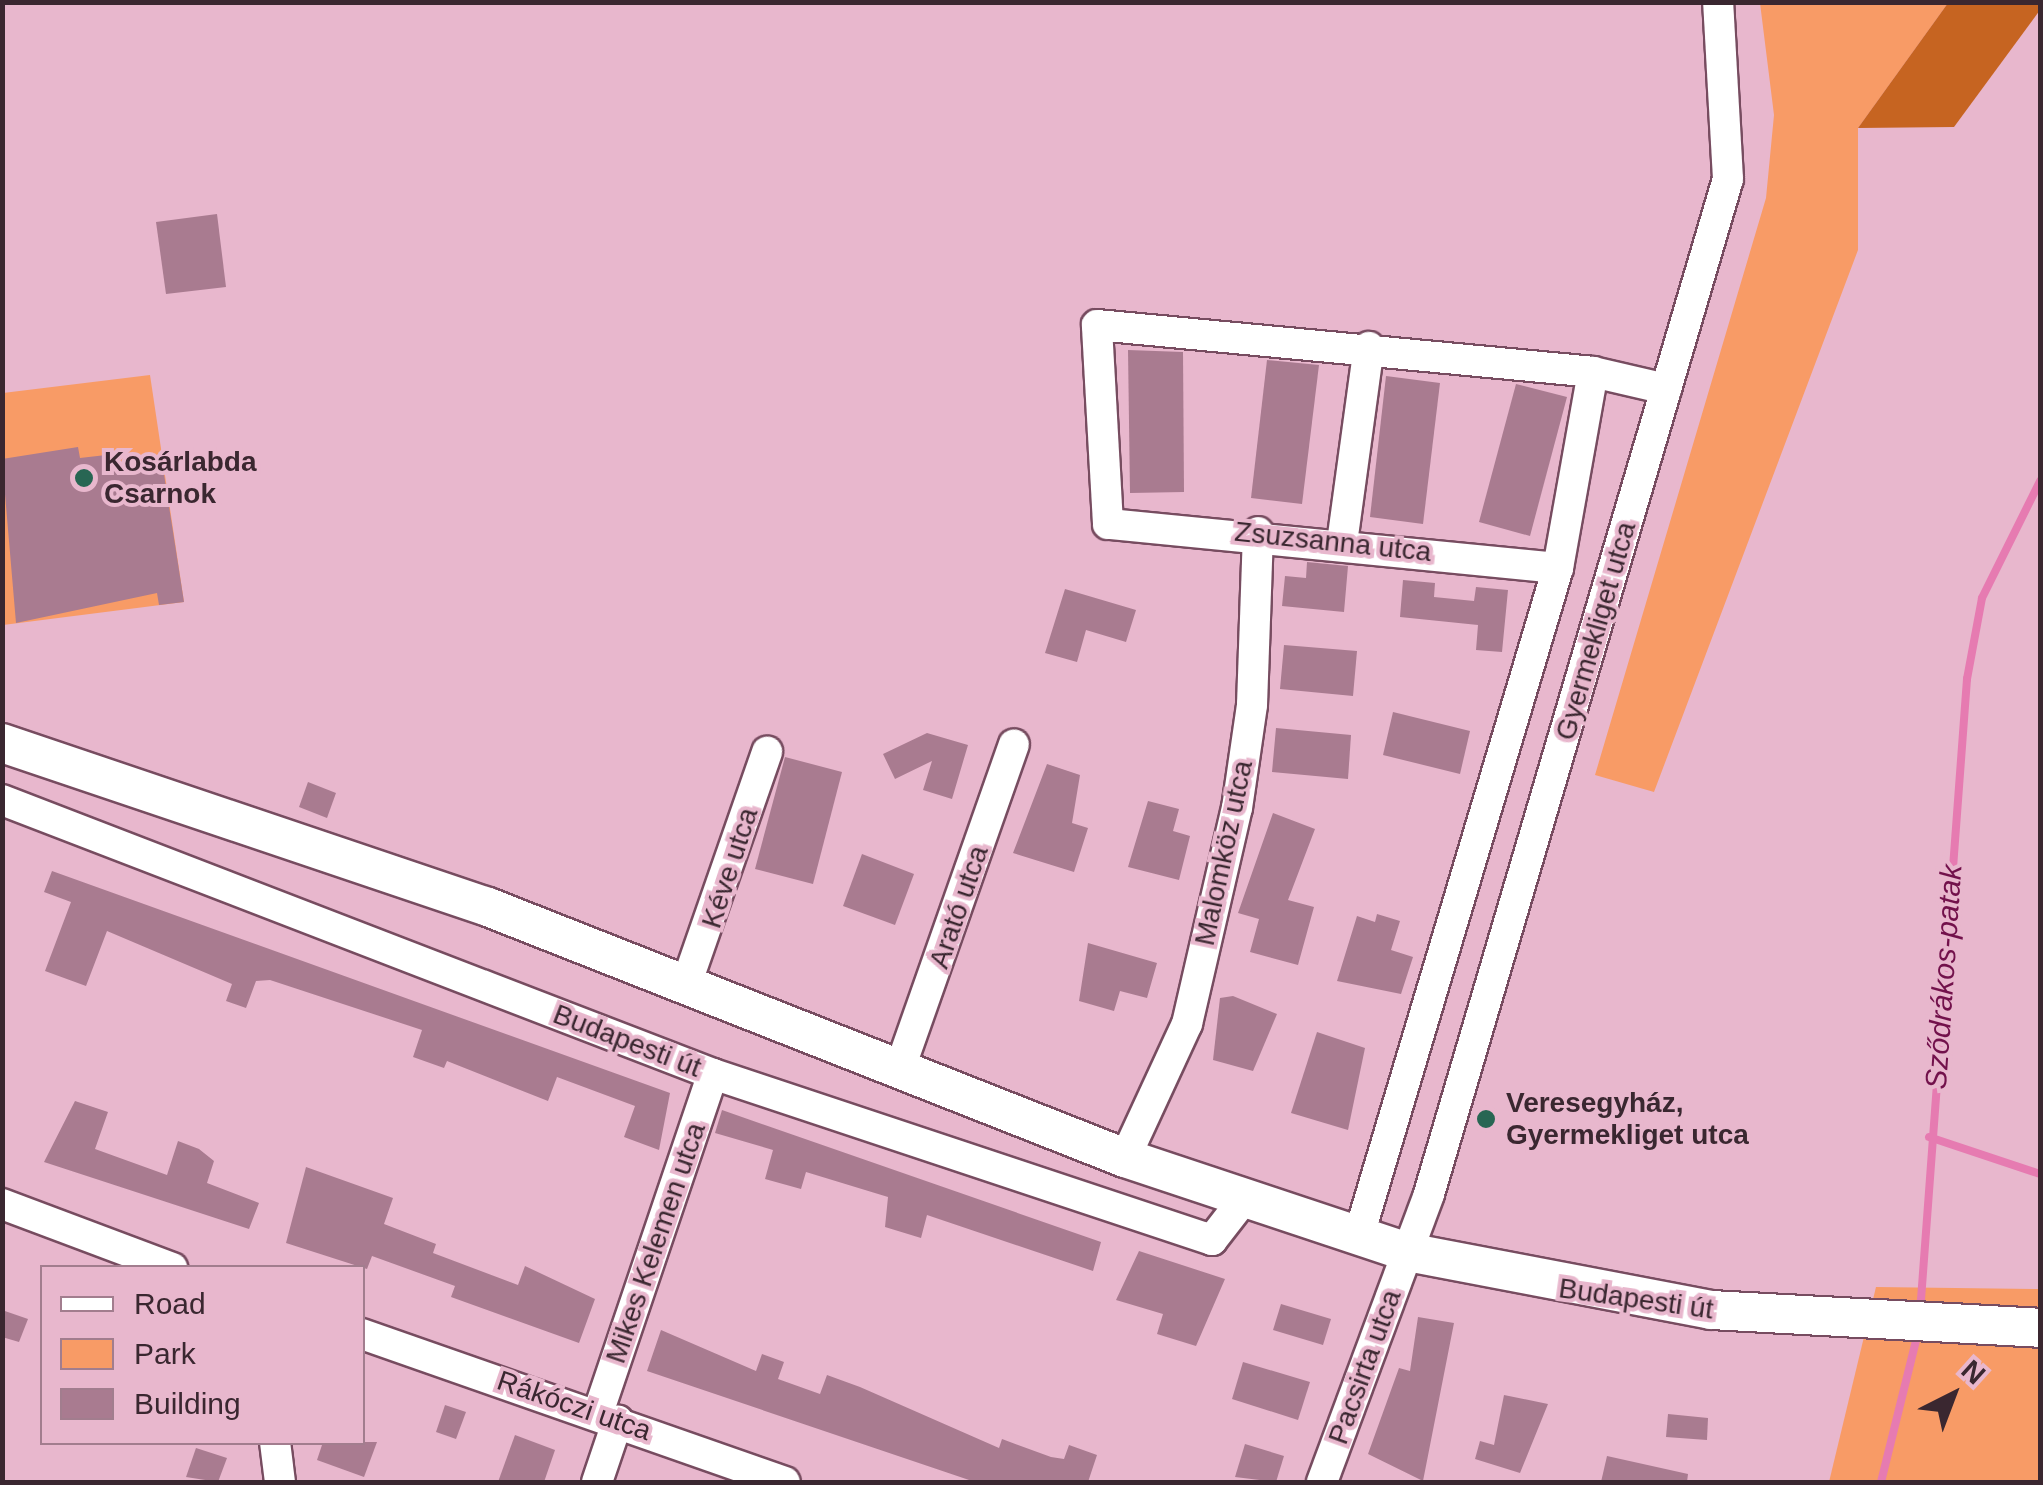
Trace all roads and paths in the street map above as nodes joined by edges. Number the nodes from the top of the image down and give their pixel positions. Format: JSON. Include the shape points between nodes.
{"nodes":[{"id":1,"x":1718,"y":2,"type":"edge"},
{"id":2,"x":1369,"y":347,"type":"junction"},
{"id":3,"x":1594,"y":372,"type":"junction"},
{"id":4,"x":1666,"y":389,"type":"junction"},
{"id":5,"x":1258,"y":532,"type":"junction"},
{"id":6,"x":1342,"y":543,"type":"junction"},
{"id":7,"x":1558,"y":568,"type":"junction"},
{"id":8,"x":2,"y":742,"type":"edge"},
{"id":9,"x":1014,"y":744,"type":"dead end"},
{"id":10,"x":768,"y":752,"type":"dead end"},
{"id":11,"x":2,"y":800,"type":"edge"},
{"id":12,"x":687,"y":982,"type":"junction"},
{"id":13,"x":900,"y":1068,"type":"junction"},
{"id":14,"x":713,"y":1074,"type":"junction"},
{"id":15,"x":1125,"y":1158,"type":"junction"},
{"id":16,"x":1243,"y":1200,"type":"junction"},
{"id":17,"x":2,"y":1204,"type":"edge"},
{"id":18,"x":1359,"y":1236,"type":"junction"},
{"id":19,"x":1407,"y":1252,"type":"junction"},
{"id":20,"x":164,"y":1265,"type":"edge"},
{"id":21,"x":2040,"y":1328,"type":"edge"},
{"id":22,"x":365,"y":1335,"type":"edge"},
{"id":23,"x":608,"y":1416,"type":"junction"},
{"id":24,"x":275,"y":1445,"type":"edge"},
{"id":25,"x":280,"y":1482,"type":"edge"},
{"id":26,"x":597,"y":1482,"type":"edge"},
{"id":27,"x":785,"y":1482,"type":"edge"},
{"id":28,"x":1322,"y":1482,"type":"edge"}],
"edges":[{"from":1,"to":4,"type":"street","name":"Gyermekliget utca","via":[[1728,179]]},
{"from":2,"to":3,"type":"street"},
{"from":2,"to":5,"type":"street","name":"Zsuzsanna utca","via":[[1097,325],[1108,524]]},
{"from":2,"to":6,"type":"street"},
{"from":3,"to":4,"type":"street"},
{"from":3,"to":7,"type":"street","name":"Gyermekliget utca"},
{"from":4,"to":19,"type":"street","name":"Gyermekliget utca"},
{"from":5,"to":6,"type":"street","name":"Zsuzsanna utca"},
{"from":5,"to":15,"type":"street","name":"Malomköz utca","via":[[1252,705],[1236,808],[1187,1024]]},
{"from":6,"to":7,"type":"street","name":"Zsuzsanna utca"},
{"from":7,"to":18,"type":"street","name":"Gyermekliget utca"},
{"from":8,"to":12,"type":"street","name":"Budapesti út"},
{"from":9,"to":13,"type":"street","name":"Arató utca"},
{"from":10,"to":12,"type":"street","name":"Kéve utca"},
{"from":11,"to":14,"type":"street","name":"Budapesti út"},
{"from":12,"to":13,"type":"street","name":"Budapesti út"},
{"from":13,"to":15,"type":"street","name":"Budapesti út"},
{"from":14,"to":16,"type":"street","name":"Budapesti út","via":[[1212,1240]]},
{"from":14,"to":23,"type":"street","name":"Mikes Kelemen utca"},
{"from":15,"to":16,"type":"street","name":"Budapesti út"},
{"from":16,"to":18,"type":"street","name":"Budapesti út"},
{"from":17,"to":20,"type":"street"},
{"from":18,"to":19,"type":"street","name":"Budapesti út"},
{"from":19,"to":21,"type":"street","name":"Budapesti út","via":[[1612,1298]]},
{"from":19,"to":28,"type":"street","name":"Pacsirta utca"},
{"from":22,"to":23,"type":"street","name":"Rákóczi utca"},
{"from":23,"to":26,"type":"street","name":"Mikes Kelemen utca"},
{"from":23,"to":27,"type":"street","name":"Rákóczi utca"},
{"from":24,"to":25,"type":"street"}]}
